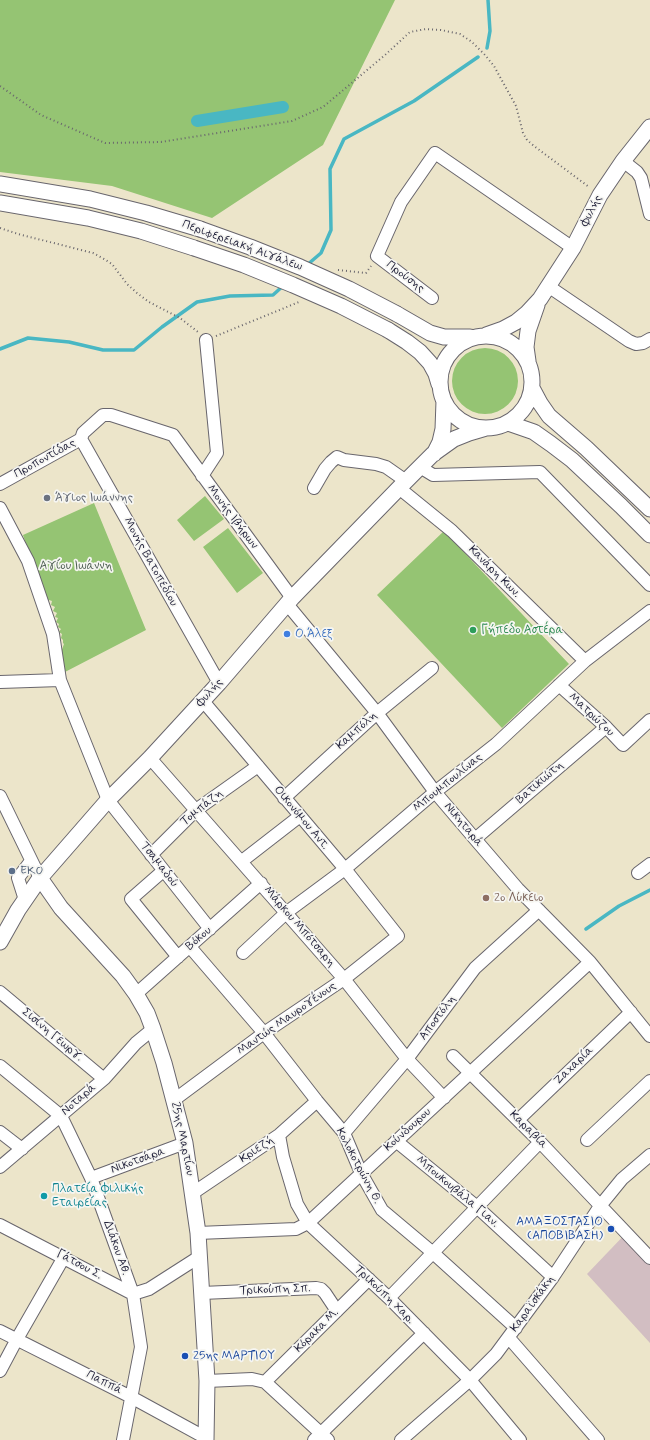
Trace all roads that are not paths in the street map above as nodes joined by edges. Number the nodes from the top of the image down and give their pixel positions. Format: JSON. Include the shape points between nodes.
{"nodes":[{"id":1,"x":650,"y":127,"type":"edge"},
{"id":2,"x":623,"y":161,"type":"junction"},
{"id":3,"x":0,"y":184,"type":"edge"},
{"id":4,"x":0,"y":203,"type":"edge"},
{"id":5,"x":650,"y":214,"type":"edge"},
{"id":6,"x":573,"y":248,"type":"junction"},
{"id":7,"x":548,"y":286,"type":"junction"},
{"id":8,"x":432,"y":298,"type":"dead end"},
{"id":9,"x":540,"y":299,"type":"junction"},
{"id":10,"x":479,"y":336,"type":"junction"},
{"id":11,"x":650,"y":339,"type":"edge"},
{"id":12,"x":206,"y":340,"type":"road end"},
{"id":13,"x":528,"y":363,"type":"junction"},
{"id":14,"x":440,"y":386,"type":"junction"},
{"id":15,"x":532,"y":388,"type":"junction"},
{"id":16,"x":444,"y":401,"type":"junction"},
{"id":17,"x":508,"y":423,"type":"junction"},
{"id":18,"x":486,"y":428,"type":"junction"},
{"id":19,"x":172,"y":435,"type":"joint"},
{"id":20,"x":81,"y":439,"type":"junction"},
{"id":21,"x":433,"y":454,"type":"junction"},
{"id":22,"x":420,"y":467,"type":"junction"},
{"id":23,"x":202,"y":476,"type":"junction"},
{"id":24,"x":0,"y":484,"type":"edge"},
{"id":25,"x":403,"y":484,"type":"junction"},
{"id":26,"x":314,"y":488,"type":"dead end"},
{"id":27,"x":0,"y":508,"type":"edge"},
{"id":28,"x":650,"y":509,"type":"edge"},
{"id":29,"x":650,"y":535,"type":"edge"},
{"id":30,"x":650,"y":585,"type":"edge"},
{"id":31,"x":290,"y":601,"type":"junction"},
{"id":32,"x":650,"y":611,"type":"edge"},
{"id":33,"x":585,"y":662,"type":"junction"},
{"id":34,"x":432,"y":668,"type":"dead end"},
{"id":35,"x":60,"y":680,"type":"junction"},
{"id":36,"x":0,"y":682,"type":"edge"},
{"id":37,"x":219,"y":683,"type":"junction"},
{"id":38,"x":559,"y":685,"type":"junction"},
{"id":39,"x":203,"y":701,"type":"junction"},
{"id":40,"x":377,"y":713,"type":"junction"},
{"id":41,"x":650,"y":720,"type":"edge"},
{"id":42,"x":606,"y":727,"type":"junction"},
{"id":43,"x":150,"y":758,"type":"junction"},
{"id":44,"x":258,"y":766,"type":"junction"},
{"id":45,"x":435,"y":792,"type":"junction"},
{"id":46,"x":0,"y":796,"type":"edge"},
{"id":47,"x":284,"y":798,"type":"junction"},
{"id":48,"x":108,"y":800,"type":"junction"},
{"id":49,"x":196,"y":810,"type":"junction"},
{"id":50,"x":300,"y":816,"type":"junction"},
{"id":51,"x":475,"y":839,"type":"junction"},
{"id":52,"x":151,"y":855,"type":"junction"},
{"id":53,"x":31,"y":861,"type":"junction"},
{"id":54,"x":242,"y":861,"type":"junction"},
{"id":55,"x":650,"y":864,"type":"edge"},
{"id":56,"x":345,"y":869,"type":"junction"},
{"id":57,"x":163,"y":871,"type":"junction"},
{"id":58,"x":638,"y":873,"type":"dead end"},
{"id":59,"x":40,"y":878,"type":"junction"},
{"id":60,"x":261,"y":884,"type":"junction"},
{"id":61,"x":25,"y":900,"type":"junction"},
{"id":62,"x":539,"y":910,"type":"junction"},
{"id":63,"x":286,"y":912,"type":"junction"},
{"id":64,"x":210,"y":929,"type":"junction"},
{"id":65,"x":2,"y":931,"type":"edge"},
{"id":66,"x":398,"y":936,"type":"joint"},
{"id":67,"x":190,"y":947,"type":"junction"},
{"id":68,"x":243,"y":953,"type":"dead end"},
{"id":69,"x":178,"y":957,"type":"junction"},
{"id":70,"x":590,"y":962,"type":"junction"},
{"id":71,"x":344,"y":979,"type":"junction"},
{"id":72,"x":0,"y":992,"type":"edge"},
{"id":73,"x":136,"y":994,"type":"junction"},
{"id":74,"x":631,"y":1012,"type":"junction"},
{"id":75,"x":153,"y":1029,"type":"junction"},
{"id":76,"x":264,"y":1033,"type":"junction"},
{"id":77,"x":650,"y":1036,"type":"edge"},
{"id":78,"x":453,"y":1056,"type":"dead end"},
{"id":79,"x":407,"y":1059,"type":"junction"},
{"id":80,"x":0,"y":1066,"type":"edge"},
{"id":81,"x":471,"y":1073,"type":"junction"},
{"id":82,"x":104,"y":1078,"type":"junction"},
{"id":83,"x":650,"y":1081,"type":"edge"},
{"id":84,"x":444,"y":1098,"type":"junction"},
{"id":85,"x":174,"y":1100,"type":"junction"},
{"id":86,"x":316,"y":1101,"type":"junction"},
{"id":87,"x":61,"y":1116,"type":"junction"},
{"id":88,"x":518,"y":1120,"type":"junction"},
{"id":89,"x":0,"y":1132,"type":"edge"},
{"id":90,"x":344,"y":1133,"type":"junction"},
{"id":91,"x":279,"y":1134,"type":"junction"},
{"id":92,"x":587,"y":1140,"type":"dead end"},
{"id":93,"x":396,"y":1141,"type":"junction"},
{"id":94,"x":540,"y":1142,"type":"junction"},
{"id":95,"x":185,"y":1143,"type":"junction"},
{"id":96,"x":22,"y":1149,"type":"junction"},
{"id":97,"x":650,"y":1156,"type":"edge"},
{"id":98,"x":0,"y":1167,"type":"edge"},
{"id":99,"x":361,"y":1173,"type":"junction"},
{"id":100,"x":92,"y":1178,"type":"junction"},
{"id":101,"x":193,"y":1193,"type":"junction"},
{"id":102,"x":600,"y":1206,"type":"junction"},
{"id":103,"x":477,"y":1207,"type":"junction"},
{"id":104,"x":308,"y":1223,"type":"junction"},
{"id":105,"x":0,"y":1225,"type":"edge"},
{"id":106,"x":198,"y":1233,"type":"junction"},
{"id":107,"x":432,"y":1252,"type":"junction"},
{"id":108,"x":64,"y":1257,"type":"junction"},
{"id":109,"x":199,"y":1257,"type":"junction"},
{"id":110,"x":650,"y":1258,"type":"edge"},
{"id":111,"x":553,"y":1277,"type":"junction"},
{"id":112,"x":369,"y":1279,"type":"junction"},
{"id":113,"x":202,"y":1293,"type":"junction"},
{"id":114,"x":133,"y":1294,"type":"junction"},
{"id":115,"x":389,"y":1298,"type":"junction"},
{"id":116,"x":337,"y":1311,"type":"junction"},
{"id":117,"x":0,"y":1330,"type":"edge"},
{"id":118,"x":424,"y":1333,"type":"junction"},
{"id":119,"x":512,"y":1333,"type":"junction"},
{"id":120,"x":17,"y":1339,"type":"junction"},
{"id":121,"x":0,"y":1371,"type":"edge"},
{"id":122,"x":470,"y":1380,"type":"junction"},
{"id":123,"x":207,"y":1381,"type":"junction"},
{"id":124,"x":265,"y":1382,"type":"junction"},
{"id":125,"x":131,"y":1397,"type":"junction"},
{"id":126,"x":321,"y":1438,"type":"edge"},
{"id":127,"x":206,"y":1439,"type":"edge"},
{"id":128,"x":123,"y":1440,"type":"edge"},
{"id":129,"x":401,"y":1440,"type":"edge"},
{"id":130,"x":520,"y":1440,"type":"edge"},
{"id":131,"x":598,"y":1440,"type":"edge"}],
"edges":[{"from":1,"to":2,"type":"main road","name":"Φυλής"},
{"from":2,"to":5,"type":"street","via":[[642,178]]},
{"from":2,"to":6,"type":"main road","name":"Φυλής","via":[[600,195]]},
{"from":3,"to":10,"type":"main road","name":"Περιφερειακή Αιγάλεω","bridge":true,"via":[[90,199],[200,229],[300,267],[349,289],[425,330],[444,337]]},
{"from":4,"to":14,"type":"main road","name":"Περιφερειακή Αιγάλεω","bridge":true,"via":[[88,218],[141,231],[244,265],[293,285],[341,306],[407,342],[430,363]]},
{"from":6,"to":7,"type":"main road","name":"Φυλής"},
{"from":6,"to":8,"type":"street","name":"Προύσης","via":[[435,152],[401,202],[377,256]]},
{"from":7,"to":9,"type":"main road","name":"Φυλής"},
{"from":7,"to":11,"type":"street","via":[[629,341],[636,344]]},
{"from":9,"to":10,"type":"main road","name":"Φυλής","via":[[516,322]]},
{"from":9,"to":13,"type":"main road","name":"Φυλής","via":[[528,331]]},
{"from":10,"to":13,"type":"main road","via":[[498,337],[511,342],[521,351]]},
{"from":10,"to":14,"type":"main road","via":[[459,344],[448,355],[441,370]]},
{"from":12,"to":23,"type":"street","via":[[217,453]]},
{"from":13,"to":15,"type":"main road","via":[[532,375]]},
{"from":14,"to":16,"type":"main road"},
{"from":15,"to":17,"type":"main road","via":[[528,402],[520,414]]},
{"from":15,"to":28,"type":"main road","via":[[549,416]]},
{"from":16,"to":18,"type":"main road","via":[[454,415],[468,425]]},
{"from":16,"to":21,"type":"main road","name":"Φυλής","via":[[443,429],[440,442]]},
{"from":17,"to":18,"type":"main road"},
{"from":17,"to":29,"type":"main road","via":[[534,432],[557,448],[616,500]]},
{"from":18,"to":21,"type":"main road","name":"Φυλής","via":[[454,439]]},
{"from":19,"to":20,"type":"street","name":"Προποντίδας","via":[[111,415],[103,415],[83,433]]},
{"from":19,"to":23,"type":"street","name":"Μονής Ιβήρων"},
{"from":20,"to":24,"type":"street","name":"Προποντίδας"},
{"from":20,"to":37,"type":"street","name":"Μονής Βατοπεδίου"},
{"from":21,"to":22,"type":"main road","name":"Φυλής"},
{"from":22,"to":25,"type":"main road","name":"Φυλής"},
{"from":22,"to":30,"type":"street","via":[[433,475],[540,472]]},
{"from":23,"to":31,"type":"street","name":"Μονής Ιβήρων"},
{"from":25,"to":26,"type":"street","name":"Κανάρη Κων.","via":[[386,468],[337,457]]},
{"from":25,"to":31,"type":"main road","name":"Φυλής"},
{"from":25,"to":33,"type":"street","name":"Κανάρη Κων."},
{"from":27,"to":35,"type":"street","via":[[28,561],[53,634]]},
{"from":31,"to":37,"type":"main road","name":"Φυλής"},
{"from":31,"to":40,"type":"street","name":"Νικηταρά"},
{"from":32,"to":33,"type":"street","name":"Μπουμπουλίνας"},
{"from":33,"to":38,"type":"street","name":"Μπουμπουλίνας"},
{"from":34,"to":40,"type":"street","name":"Καμπόλη"},
{"from":35,"to":36,"type":"street"},
{"from":35,"to":48,"type":"street"},
{"from":37,"to":39,"type":"main road","name":"Φυλής"},
{"from":38,"to":42,"type":"street","name":"Ματρώζου"},
{"from":38,"to":45,"type":"street","name":"Μπουμπουλίνας","via":[[496,744]]},
{"from":39,"to":43,"type":"main road","name":"Φυλής"},
{"from":39,"to":44,"type":"street","name":"Οικονόμου Αντ."},
{"from":40,"to":45,"type":"street","name":"Νικηταρά"},
{"from":40,"to":47,"type":"street","name":"Καμπόλη"},
{"from":41,"to":42,"type":"street","name":"Ματρώζου","via":[[623,745]]},
{"from":42,"to":51,"type":"street","name":"Βατικιώτη"},
{"from":43,"to":48,"type":"main road","name":"Φυλής"},
{"from":43,"to":49,"type":"street","name":"Μάρκου Μπότσαρη"},
{"from":44,"to":47,"type":"street","name":"Οικονόμου Αντ."},
{"from":44,"to":49,"type":"street","name":"Τομπάζη"},
{"from":45,"to":51,"type":"street","name":"Νικηταρά"},
{"from":45,"to":56,"type":"street","name":"Μπουμπουλίνας"},
{"from":46,"to":53,"type":"street"},
{"from":47,"to":50,"type":"street","name":"Οικονόμου Αντ."},
{"from":48,"to":52,"type":"street","name":"Τσαμαδού"},
{"from":48,"to":59,"type":"main road","name":"Φυλής"},
{"from":49,"to":52,"type":"street","name":"Τομπάζη"},
{"from":49,"to":54,"type":"street","name":"Μάρκου Μπότσαρη"},
{"from":50,"to":54,"type":"street"},
{"from":50,"to":56,"type":"street","name":"Οικονόμου Αντ."},
{"from":51,"to":62,"type":"street","name":"Νικηταρά"},
{"from":52,"to":57,"type":"street","name":"Τσαμαδού"},
{"from":53,"to":59,"type":"street"},
{"from":53,"to":61,"type":"street","via":[[18,878]]},
{"from":54,"to":60,"type":"street","name":"Μάρκου Μπότσαρη"},
{"from":55,"to":58,"type":"street"},
{"from":56,"to":63,"type":"street","name":"Μπουμπουλίνας"},
{"from":56,"to":66,"type":"street","name":"Οικονόμου Αντ."},
{"from":57,"to":64,"type":"street","name":"Τσαμαδού"},
{"from":57,"to":69,"type":"street","via":[[131,899]]},
{"from":59,"to":61,"type":"main road","name":"Φυλής"},
{"from":59,"to":73,"type":"main road","name":"25ης Μαρτίου","via":[[61,908],[123,976]]},
{"from":60,"to":63,"type":"street","name":"Μάρκου Μπότσαρη"},
{"from":60,"to":64,"type":"street","name":"Βόκου"},
{"from":61,"to":65,"type":"main road","name":"Φυλής"},
{"from":62,"to":70,"type":"street","name":"Νικηταρά"},
{"from":62,"to":79,"type":"street","name":"Αποστόλη","via":[[475,968]]},
{"from":63,"to":68,"type":"street","name":"Μπουμπουλίνας"},
{"from":63,"to":71,"type":"street","name":"Μάρκου Μπότσαρη"},
{"from":64,"to":67,"type":"street","name":"Βόκου"},
{"from":66,"to":71,"type":"street","name":"Μαντώς Μαυρογένους"},
{"from":67,"to":69,"type":"street","name":"Βόκου"},
{"from":67,"to":76,"type":"street","name":"Κολοκοτρώνη Θ."},
{"from":69,"to":73,"type":"street","name":"Βόκου"},
{"from":70,"to":74,"type":"street","name":"Νικηταρά"},
{"from":70,"to":81,"type":"street","name":"Κούνδουρου"},
{"from":71,"to":76,"type":"street","name":"Μαντώς Μαυρογένους"},
{"from":71,"to":79,"type":"street","name":"Μάρκου Μπότσαρη"},
{"from":72,"to":82,"type":"street","name":"Σισίνη Γεωργ."},
{"from":73,"to":75,"type":"main road","name":"25ης Μαρτίου"},
{"from":74,"to":77,"type":"street","name":"Νικηταρά"},
{"from":74,"to":88,"type":"street","name":"Ζαχαρία"},
{"from":75,"to":82,"type":"street","name":"Νοταρά","via":[[136,1043]]},
{"from":75,"to":85,"type":"main road","name":"25ης Μαρτίου"},
{"from":76,"to":85,"type":"street","name":"Μαντώς Μαυρογένους"},
{"from":76,"to":86,"type":"street","name":"Κολοκοτρώνη Θ."},
{"from":78,"to":81,"type":"street","name":"Καραβία"},
{"from":79,"to":84,"type":"street","name":"Μάρκου Μπότσαρη"},
{"from":79,"to":90,"type":"street","name":"Αποστόλη"},
{"from":80,"to":87,"type":"street","name":"Διάκου Αθ."},
{"from":81,"to":84,"type":"street","name":"Κούνδουρου"},
{"from":81,"to":88,"type":"street","name":"Καραβία"},
{"from":82,"to":87,"type":"street","name":"Νοταρά"},
{"from":83,"to":92,"type":"street"},
{"from":84,"to":93,"type":"street","name":"Κούνδουρου"},
{"from":85,"to":95,"type":"main road","name":"25ης Μαρτίου"},
{"from":86,"to":90,"type":"street","name":"Κολοκοτρώνη Θ."},
{"from":86,"to":91,"type":"street","name":"Κριεζή"},
{"from":87,"to":96,"type":"street","name":"Νοταρά"},
{"from":87,"to":100,"type":"street","name":"Διάκου Αθ."},
{"from":88,"to":94,"type":"street","name":"Καραβία"},
{"from":89,"to":96,"type":"street"},
{"from":90,"to":99,"type":"street","name":"Κολοκοτρώνη Θ."},
{"from":91,"to":101,"type":"street","name":"Κριεζή"},
{"from":91,"to":104,"type":"street","name":"Τρικούπη Χαρ.","via":[[297,1204]]},
{"from":93,"to":99,"type":"street","name":"Κούνδουρου"},
{"from":93,"to":103,"type":"street","name":"Μπουκουβάλα Γιαν."},
{"from":94,"to":102,"type":"street","name":"Καραβία"},
{"from":94,"to":103,"type":"street"},
{"from":95,"to":100,"type":"street","name":"Νικοτσάρα"},
{"from":95,"to":101,"type":"main road","name":"25ης Μαρτίου"},
{"from":96,"to":98,"type":"street","name":"Νοταρά"},
{"from":97,"to":102,"type":"street","name":"Καραϊσκάκη","via":[[622,1179]]},
{"from":99,"to":104,"type":"street","name":"Κούνδουρου"},
{"from":99,"to":107,"type":"street","name":"Κολοκοτρώνη Θ.","via":[[382,1210]]},
{"from":100,"to":114,"type":"street","name":"Διάκου Αθ."},
{"from":101,"to":106,"type":"main road","name":"25ης Μαρτίου"},
{"from":102,"to":110,"type":"street","name":"Καραβία"},
{"from":102,"to":111,"type":"street","name":"Καραϊσκάκη"},
{"from":103,"to":107,"type":"street"},
{"from":103,"to":111,"type":"street","name":"Μπουκουβάλα Γιαν."},
{"from":104,"to":106,"type":"street","name":"Κούνδουρου","via":[[296,1229]]},
{"from":104,"to":112,"type":"street","name":"Τρικούπη Χαρ."},
{"from":105,"to":108,"type":"street","name":"Γάτσου Σ."},
{"from":106,"to":109,"type":"main road","name":"25ης Μαρτίου"},
{"from":107,"to":115,"type":"street"},
{"from":107,"to":119,"type":"street","name":"Κολοκοτρώνη Θ."},
{"from":108,"to":114,"type":"street","name":"Γάτσου Σ."},
{"from":108,"to":120,"type":"street"},
{"from":109,"to":113,"type":"main road","name":"25ης Μαρτίου"},
{"from":109,"to":114,"type":"street","via":[[149,1289]]},
{"from":111,"to":119,"type":"street","name":"Καραϊσκάκη"},
{"from":112,"to":115,"type":"street","name":"Τρικούπη Χαρ."},
{"from":112,"to":116,"type":"street","name":"Κόρακα Μ."},
{"from":113,"to":116,"type":"street","name":"Τρικούπη Σπ.","via":[[316,1288],[325,1293]]},
{"from":113,"to":123,"type":"main road","name":"25ης Μαρτίου"},
{"from":114,"to":125,"type":"street","name":"Διάκου Αθ.","via":[[141,1347]]},
{"from":115,"to":118,"type":"street","name":"Τρικούπη Χαρ."},
{"from":116,"to":124,"type":"street","name":"Κόρακα Μ."},
{"from":117,"to":120,"type":"street","name":"Παππά"},
{"from":118,"to":122,"type":"street","name":"Τρικούπη Χαρ."},
{"from":118,"to":126,"type":"street"},
{"from":119,"to":122,"type":"street","name":"Καραϊσκάκη","via":[[485,1367]]},
{"from":119,"to":131,"type":"street","name":"Κολοκοτρώνη Θ."},
{"from":120,"to":121,"type":"street"},
{"from":120,"to":125,"type":"street","name":"Παππά"},
{"from":122,"to":129,"type":"street","name":"Καραϊσκάκη"},
{"from":122,"to":130,"type":"street","name":"Τρικούπη Χαρ."},
{"from":123,"to":124,"type":"street","via":[[252,1378]]},
{"from":123,"to":127,"type":"main road","name":"25ης Μαρτίου"},
{"from":124,"to":126,"type":"street"},
{"from":125,"to":127,"type":"street","name":"Παππά"},
{"from":125,"to":128,"type":"street","name":"Διάκου Αθ."}]}
